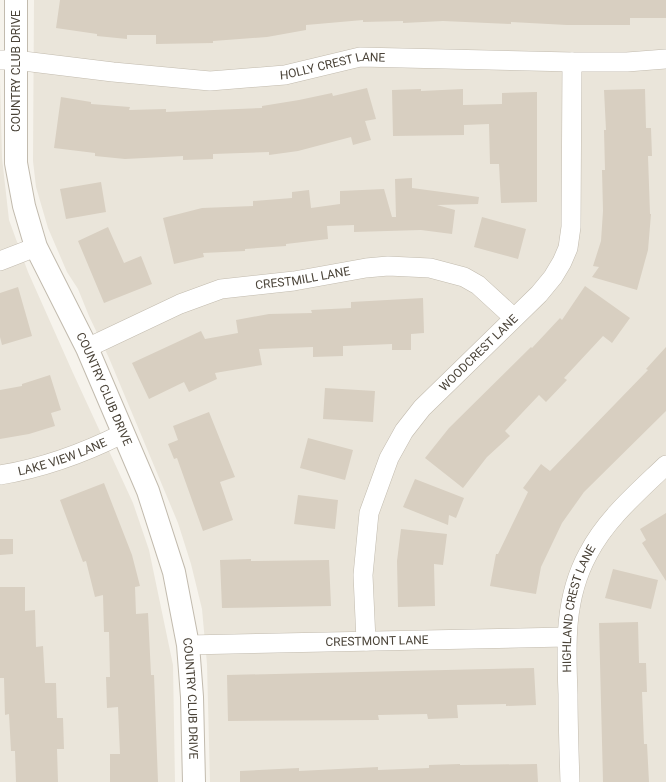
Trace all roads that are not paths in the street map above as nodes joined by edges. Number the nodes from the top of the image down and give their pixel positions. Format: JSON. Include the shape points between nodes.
{"nodes":[{"id":1,"x":16,"y":0,"type":"edge"},
{"id":2,"x":666,"y":59,"type":"edge"},
{"id":3,"x":7,"y":60,"type":"edge"},
{"id":4,"x":572,"y":62,"type":"junction"},
{"id":5,"x":36,"y":247,"type":"junction"},
{"id":6,"x":0,"y":261,"type":"edge"},
{"id":7,"x":514,"y":318,"type":"junction"},
{"id":8,"x":87,"y":348,"type":"junction"},
{"id":9,"x":122,"y":434,"type":"junction"},
{"id":10,"x":666,"y":465,"type":"edge"},
{"id":11,"x":0,"y":475,"type":"edge"},
{"id":12,"x":566,"y":637,"type":"junction"},
{"id":13,"x":366,"y":641,"type":"junction"},
{"id":14,"x":188,"y":645,"type":"junction"},
{"id":15,"x":194,"y":782,"type":"edge"},
{"id":16,"x":570,"y":782,"type":"edge"}],
"edges":[{"from":1,"to":3,"type":"street","name":"COUNTRY CLUB DRIVE"},
{"from":2,"to":4,"type":"street","name":"HOLLY CREST LANE"},
{"from":3,"to":4,"type":"street","name":"HOLLY CREST LANE","via":[[210,81],[285,75],[360,57]]},
{"from":3,"to":5,"type":"street","name":"COUNTRY CLUB DRIVE","via":[[16,164]]},
{"from":4,"to":7,"type":"street","name":"WOODCREST LANE","via":[[572,205],[568,248],[553,277]]},
{"from":5,"to":6,"type":"street"},
{"from":5,"to":8,"type":"street","name":"COUNTRY CLUB DRIVE"},
{"from":7,"to":8,"type":"street","name":"CRESTMILL LANE","via":[[478,285],[464,277],[430,268],[388,266],[294,281],[221,289],[180,304]]},
{"from":7,"to":13,"type":"street","name":"WOODCREST LANE","via":[[422,408],[404,431],[389,458],[369,513],[363,575]]},
{"from":8,"to":9,"type":"street","name":"COUNTRY CLUB DRIVE"},
{"from":9,"to":11,"type":"street","name":"LAKE VIEW LANE","via":[[41,467]]},
{"from":9,"to":14,"type":"street","name":"COUNTRY CLUB DRIVE","via":[[148,491],[167,546]]},
{"from":10,"to":12,"type":"street","name":"HIGHLAND CREST LANE","via":[[621,509],[588,554],[574,590]]},
{"from":12,"to":13,"type":"street","name":"CRESTMONT LANE"},
{"from":12,"to":16,"type":"street","name":"HIGHLAND CREST LANE"},
{"from":13,"to":14,"type":"street","name":"CRESTMONT LANE"},
{"from":14,"to":15,"type":"street","name":"COUNTRY CLUB DRIVE"}]}
